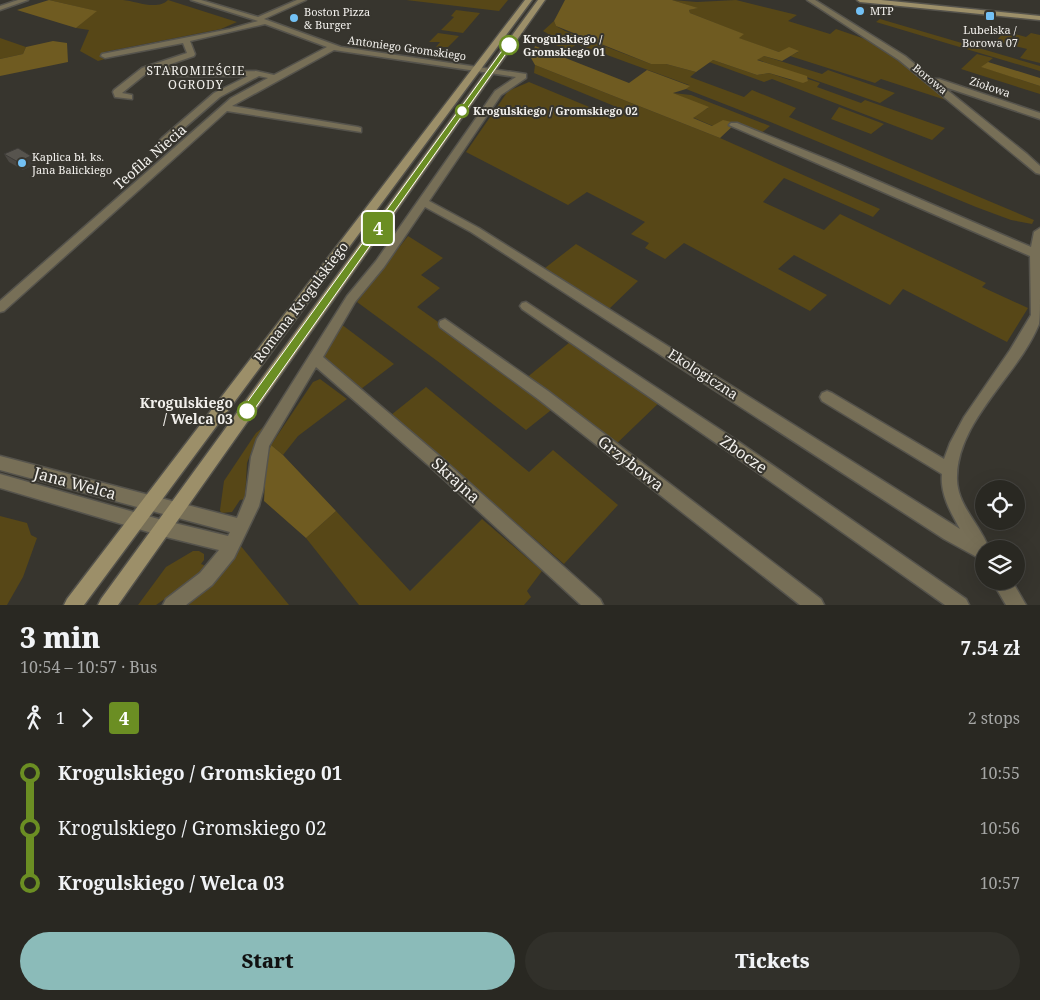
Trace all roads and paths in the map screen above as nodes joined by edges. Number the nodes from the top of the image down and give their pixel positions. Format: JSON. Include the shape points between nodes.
{"nodes":[{"id":1,"x":25,"y":0,"type":"edge"},
{"id":2,"x":194,"y":0,"type":"edge"},
{"id":3,"x":303,"y":0,"type":"edge"},
{"id":4,"x":528,"y":0,"type":"edge"},
{"id":5,"x":542,"y":0,"type":"edge"},
{"id":6,"x":810,"y":0,"type":"edge"},
{"id":7,"x":860,"y":0,"type":"edge"},
{"id":8,"x":908,"y":0,"type":"edge"},
{"id":9,"x":0,"y":8,"type":"edge"},
{"id":10,"x":1040,"y":14,"type":"edge"},
{"id":11,"x":1040,"y":18,"type":"edge"},
{"id":12,"x":261,"y":21,"type":"junction"},
{"id":13,"x":186,"y":40,"type":"junction"},
{"id":14,"x":333,"y":47,"type":"junction"},
{"id":15,"x":105,"y":56,"type":"dead end"},
{"id":16,"x":163,"y":64,"type":"junction"},
{"id":17,"x":476,"y":69,"type":"junction"},
{"id":18,"x":491,"y":71,"type":"junction"},
{"id":19,"x":259,"y":74,"type":"junction"},
{"id":20,"x":276,"y":78,"type":"junction"},
{"id":21,"x":932,"y":81,"type":"junction"},
{"id":22,"x":129,"y":97,"type":"dead end"},
{"id":23,"x":226,"y":108,"type":"junction"},
{"id":24,"x":1040,"y":116,"type":"edge"},
{"id":25,"x":734,"y":125,"type":"dead end"},
{"id":26,"x":358,"y":130,"type":"dead end"},
{"id":27,"x":165,"y":140,"type":"dead end"},
{"id":28,"x":1024,"y":156,"type":"junction"},
{"id":29,"x":1040,"y":162,"type":"edge"},
{"id":30,"x":1040,"y":171,"type":"edge"},
{"id":31,"x":423,"y":202,"type":"junction"},
{"id":32,"x":1040,"y":232,"type":"edge"},
{"id":33,"x":1036,"y":254,"type":"junction"},
{"id":34,"x":526,"y":306,"type":"dead end"},
{"id":35,"x":0,"y":308,"type":"edge"},
{"id":36,"x":445,"y":324,"type":"dead end"},
{"id":37,"x":315,"y":358,"type":"junction"},
{"id":38,"x":827,"y":397,"type":"dead end"},
{"id":39,"x":0,"y":463,"type":"edge"},
{"id":40,"x":948,"y":470,"type":"junction"},
{"id":41,"x":0,"y":481,"type":"edge"},
{"id":42,"x":150,"y":503,"type":"junction"},
{"id":43,"x":175,"y":510,"type":"junction"},
{"id":44,"x":137,"y":521,"type":"junction"},
{"id":45,"x":162,"y":528,"type":"junction"},
{"id":46,"x":241,"y":528,"type":"junction"},
{"id":47,"x":976,"y":540,"type":"edge"},
{"id":48,"x":230,"y":545,"type":"junction"},
{"id":49,"x":975,"y":547,"type":"edge"},
{"id":50,"x":1008,"y":590,"type":"edge"},
{"id":51,"x":73,"y":605,"type":"edge"},
{"id":52,"x":107,"y":605,"type":"edge"},
{"id":53,"x":172,"y":605,"type":"edge"},
{"id":54,"x":594,"y":605,"type":"edge"},
{"id":55,"x":815,"y":605,"type":"edge"},
{"id":56,"x":960,"y":605,"type":"edge"},
{"id":57,"x":1017,"y":605,"type":"edge"}],
"edges":[{"from":1,"to":9,"type":"street"},
{"from":2,"to":12,"type":"street","name":"Antoniego Gromskiego"},
{"from":3,"to":12,"type":"street"},
{"from":4,"to":17,"type":"main road","name":"Romana Krogulskiego"},
{"from":5,"to":18,"type":"main road","name":"Romana Krogulskiego"},
{"from":6,"to":21,"type":"street","name":"Borowa","via":[[902,58]]},
{"from":7,"to":11,"type":"main road"},
{"from":8,"to":10,"type":"main road"},
{"from":12,"to":13,"type":"street"},
{"from":12,"to":14,"type":"street","name":"Antoniego Gromskiego"},
{"from":13,"to":15,"type":"street"},
{"from":13,"to":16,"type":"street","via":[[191,54]]},
{"from":14,"to":17,"type":"street","name":"Antoniego Gromskiego"},
{"from":14,"to":20,"type":"street","name":"Teofila Niecia"},
{"from":16,"to":19,"type":"street","via":[[170,72],[178,74]]},
{"from":16,"to":22,"type":"street","via":[[146,70],[117,92]]},
{"from":17,"to":18,"type":"street","name":"Antoniego Gromskiego"},
{"from":17,"to":42,"type":"main road","name":"Romana Krogulskiego"},
{"from":18,"to":31,"type":"street","name":"Antoniego Gromskiego","via":[[523,76],[498,93]]},
{"from":18,"to":43,"type":"main road","name":"Romana Krogulskiego"},
{"from":19,"to":20,"type":"street"},
{"from":19,"to":27,"type":"street","via":[[218,95]]},
{"from":20,"to":23,"type":"street","name":"Teofila Niecia","via":[[242,95]]},
{"from":21,"to":24,"type":"street","name":"Ziołowa"},
{"from":21,"to":28,"type":"street","name":"Borowa"},
{"from":23,"to":26,"type":"street"},
{"from":23,"to":35,"type":"street","name":"Teofila Niecia"},
{"from":25,"to":33,"type":"street"},
{"from":28,"to":29,"type":"street"},
{"from":28,"to":30,"type":"street","name":"Borowa"},
{"from":31,"to":37,"type":"street","via":[[380,264],[351,298]]},
{"from":31,"to":49,"type":"street","name":"Ekologiczna","via":[[474,230]]},
{"from":32,"to":33,"type":"street"},
{"from":33,"to":40,"type":"street","via":[[1037,314],[963,433],[950,458]]},
{"from":34,"to":56,"type":"street","name":"Zbocze"},
{"from":36,"to":55,"type":"street","name":"Grzybowa","via":[[537,390]]},
{"from":37,"to":46,"type":"street","via":[[262,444],[255,494]]},
{"from":37,"to":54,"type":"street","name":"Skrajna"},
{"from":38,"to":40,"type":"street"},
{"from":39,"to":42,"type":"street","name":"Jana Welca"},
{"from":40,"to":47,"type":"street","via":[[955,504]]},
{"from":41,"to":44,"type":"street","name":"Jana Welca"},
{"from":42,"to":43,"type":"street","name":"Jana Welca"},
{"from":42,"to":44,"type":"main road","name":"Romana Krogulskiego"},
{"from":43,"to":45,"type":"main road","name":"Romana Krogulskiego"},
{"from":43,"to":46,"type":"street","name":"Jana Welca"},
{"from":44,"to":45,"type":"street","name":"Jana Welca"},
{"from":44,"to":51,"type":"main road","name":"Romana Krogulskiego"},
{"from":45,"to":48,"type":"street","name":"Jana Welca"},
{"from":45,"to":52,"type":"main road","name":"Romana Krogulskiego"},
{"from":46,"to":48,"type":"street"},
{"from":48,"to":53,"type":"street","via":[[206,579]]},
{"from":50,"to":57,"type":"street"}]}
